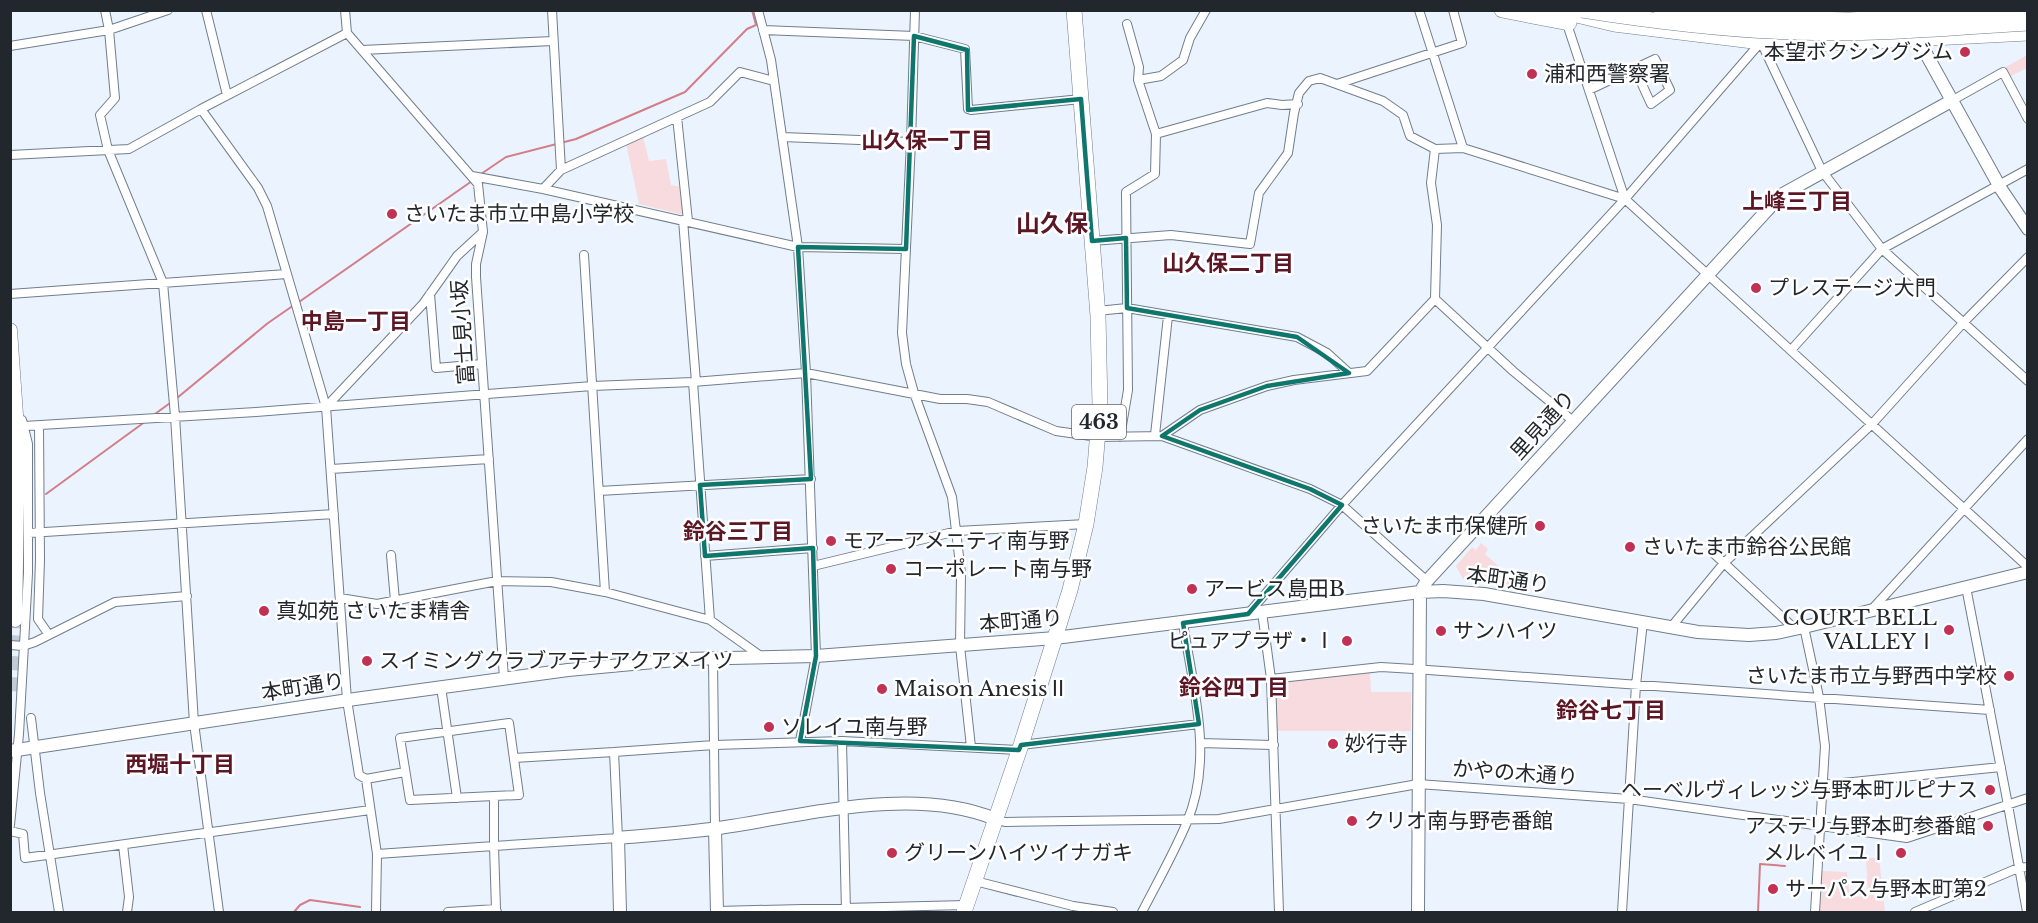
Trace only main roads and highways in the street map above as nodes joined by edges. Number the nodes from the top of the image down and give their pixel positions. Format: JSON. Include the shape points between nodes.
{"nodes":[{"id":1,"x":1074,"y":10,"type":"edge"},
{"id":2,"x":1502,"y":10,"type":"edge"},
{"id":3,"x":1582,"y":10,"type":"edge"},
{"id":4,"x":1661,"y":10,"type":"edge"},
{"id":5,"x":1732,"y":10,"type":"edge"},
{"id":6,"x":1874,"y":10,"type":"edge"},
{"id":7,"x":1902,"y":10,"type":"edge"},
{"id":8,"x":2022,"y":10,"type":"edge"},
{"id":9,"x":1561,"y":15,"type":"edge"},
{"id":10,"x":2028,"y":23,"type":"edge"},
{"id":11,"x":2028,"y":33,"type":"edge"},
{"id":12,"x":1917,"y":39,"type":"junction"},
{"id":13,"x":1953,"y":100,"type":"junction"},
{"id":14,"x":2026,"y":225,"type":"edge"},
{"id":15,"x":10,"y":330,"type":"edge"},
{"id":16,"x":2028,"y":572,"type":"edge"},
{"id":17,"x":1420,"y":592,"type":"junction"},
{"id":18,"x":15,"y":620,"type":"dead end"},
{"id":19,"x":1055,"y":638,"type":"junction"},
{"id":20,"x":14,"y":750,"type":"edge"},
{"id":21,"x":995,"y":819,"type":"junction"},
{"id":22,"x":715,"y":829,"type":"junction"},
{"id":23,"x":965,"y":909,"type":"edge"},
{"id":24,"x":620,"y":912,"type":"edge"},
{"id":25,"x":717,"y":912,"type":"edge"},
{"id":26,"x":1418,"y":912,"type":"edge"}],
"edges":[{"from":1,"to":19,"type":"highway","number":"463","via":[[1100,379],[1098,437],[1086,524]]},
{"from":2,"to":9,"type":"highway"},
{"from":3,"to":10,"type":"highway","bridge":true,"via":[[1660,22],[1795,32],[1907,31]]},
{"from":4,"to":8,"type":"highway","bridge":true,"via":[[1711,16],[1849,20]]},
{"from":5,"to":6,"type":"highway","via":[[1791,15]]},
{"from":7,"to":12,"type":"main road"},
{"from":9,"to":12,"type":"highway","via":[[1761,42],[1817,44]]},
{"from":11,"to":12,"type":"highway"},
{"from":12,"to":13,"type":"main road"},
{"from":13,"to":14,"type":"main road"},
{"from":13,"to":17,"type":"main road","name":"里見通り","via":[[1781,195]]},
{"from":15,"to":18,"type":"main road","via":[[18,454]]},
{"from":16,"to":17,"type":"main road","name":"本町通り","via":[[1800,628],[1740,635],[1721,635],[1484,594]]},
{"from":17,"to":19,"type":"main road","name":"本町通り"},
{"from":17,"to":26,"type":"main road","name":"里見通り"},
{"from":19,"to":20,"type":"main road","name":"本町通り","via":[[816,656],[622,664]]},
{"from":19,"to":21,"type":"highway","number":"463"},
{"from":21,"to":22,"type":"main road","via":[[954,807],[875,805]]},
{"from":21,"to":23,"type":"highway","number":"463"},
{"from":22,"to":24,"type":"main road","via":[[618,838]]},
{"from":22,"to":25,"type":"main road"}]}
